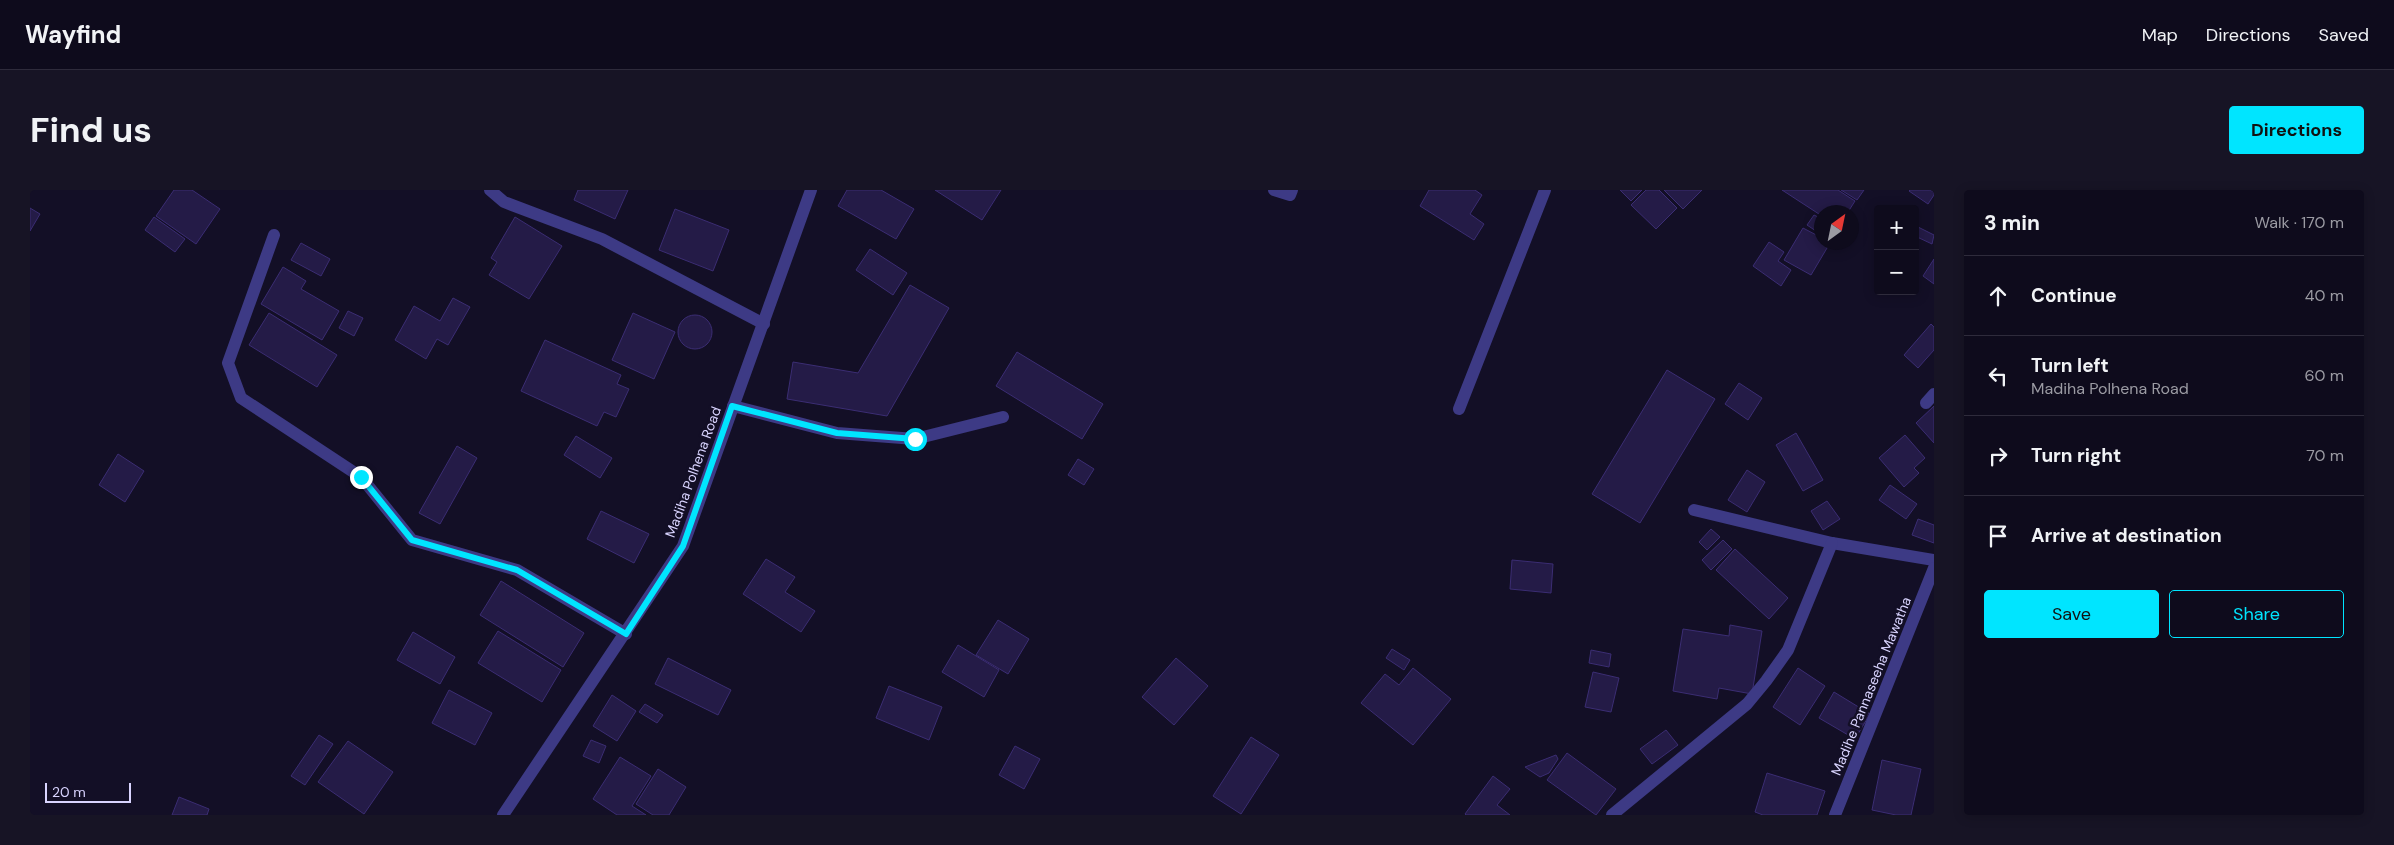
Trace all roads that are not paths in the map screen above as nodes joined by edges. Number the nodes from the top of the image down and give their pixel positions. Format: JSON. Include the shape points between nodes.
{"nodes":[{"id":1,"x":490,"y":190,"type":"edge"},
{"id":2,"x":810,"y":190,"type":"edge"},
{"id":3,"x":1274,"y":190,"type":"edge"},
{"id":4,"x":1292,"y":190,"type":"edge"},
{"id":5,"x":1545,"y":190,"type":"edge"},
{"id":6,"x":274,"y":235,"type":"dead end"},
{"id":7,"x":764,"y":324,"type":"junction"},
{"id":8,"x":732,"y":406,"type":"junction"},
{"id":9,"x":1459,"y":409,"type":"dead end"},
{"id":10,"x":1004,"y":417,"type":"dead end"},
{"id":11,"x":1694,"y":510,"type":"dead end"},
{"id":12,"x":1832,"y":543,"type":"junction"},
{"id":13,"x":1934,"y":560,"type":"edge"},
{"id":14,"x":1934,"y":568,"type":"edge"},
{"id":15,"x":626,"y":634,"type":"junction"},
{"id":16,"x":503,"y":815,"type":"edge"},
{"id":17,"x":1612,"y":815,"type":"edge"},
{"id":18,"x":1835,"y":815,"type":"edge"}],
"edges":[{"from":1,"to":7,"type":"street","via":[[504,202],[602,239]]},
{"from":2,"to":7,"type":"street","name":"Madiha Polhena Road"},
{"from":3,"to":4,"type":"street","via":[[1290,195]]},
{"from":5,"to":9,"type":"street"},
{"from":6,"to":15,"type":"street","via":[[228,363],[241,398],[361,477],[412,540],[517,570]]},
{"from":7,"to":8,"type":"street","name":"Madiha Polhena Road"},
{"from":8,"to":10,"type":"street","via":[[837,433],[915,439]]},
{"from":8,"to":15,"type":"street","name":"Madiha Polhena Road","via":[[683,546]]},
{"from":11,"to":12,"type":"street"},
{"from":12,"to":13,"type":"street"},
{"from":12,"to":17,"type":"street","via":[[1788,650],[1766,681],[1747,704]]},
{"from":14,"to":18,"type":"street","name":"Madihe Pannaseeha Mawatha"},
{"from":15,"to":16,"type":"street","name":"Madiha Polhena Road"}]}
